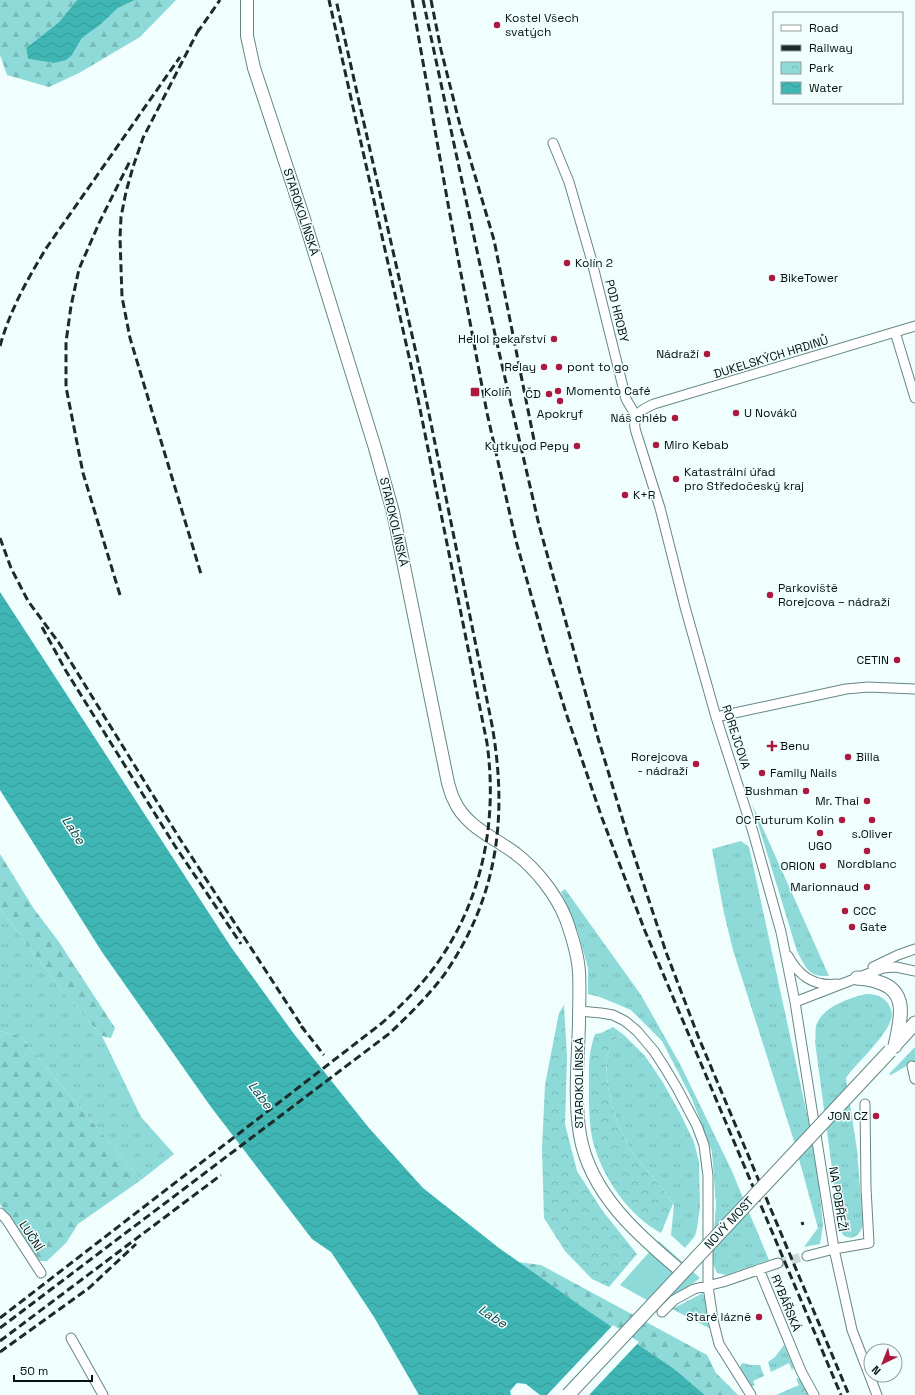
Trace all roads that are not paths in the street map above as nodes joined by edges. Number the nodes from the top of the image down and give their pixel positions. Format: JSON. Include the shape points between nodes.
{"nodes":[{"id":1,"x":247,"y":0,"type":"edge"},
{"id":2,"x":552,"y":143,"type":"dead end"},
{"id":3,"x":915,"y":326,"type":"edge"},
{"id":4,"x":895,"y":332,"type":"junction"},
{"id":5,"x":915,"y":398,"type":"edge"},
{"id":6,"x":636,"y":416,"type":"junction"},
{"id":7,"x":915,"y":689,"type":"edge"},
{"id":8,"x":716,"y":717,"type":"junction"},
{"id":9,"x":915,"y":948,"type":"edge"},
{"id":10,"x":785,"y":951,"type":"junction"},
{"id":11,"x":915,"y":971,"type":"edge"},
{"id":12,"x":851,"y":980,"type":"junction"},
{"id":13,"x":796,"y":1002,"type":"junction"},
{"id":14,"x":579,"y":1011,"type":"junction"},
{"id":15,"x":915,"y":1023,"type":"edge"},
{"id":16,"x":915,"y":1032,"type":"edge"},
{"id":17,"x":892,"y":1048,"type":"junction"},
{"id":18,"x":912,"y":1066,"type":"dead end"},
{"id":19,"x":915,"y":1079,"type":"edge"},
{"id":20,"x":865,"y":1104,"type":"dead end"},
{"id":21,"x":0,"y":1213,"type":"edge"},
{"id":22,"x":834,"y":1249,"type":"junction"},
{"id":23,"x":807,"y":1256,"type":"tunnel mouth"},
{"id":24,"x":778,"y":1263,"type":"tunnel mouth"},
{"id":25,"x":760,"y":1269,"type":"junction"},
{"id":26,"x":682,"y":1272,"type":"junction"},
{"id":27,"x":41,"y":1273,"type":"dead end"},
{"id":28,"x":708,"y":1286,"type":"junction"},
{"id":29,"x":662,"y":1312,"type":"dead end"},
{"id":30,"x":71,"y":1338,"type":"dead end"},
{"id":31,"x":103,"y":1395,"type":"edge"},
{"id":32,"x":568,"y":1395,"type":"edge"},
{"id":33,"x":751,"y":1395,"type":"edge"},
{"id":34,"x":814,"y":1395,"type":"edge"},
{"id":35,"x":877,"y":1395,"type":"edge"}],
"edges":[{"from":1,"to":14,"type":"street","name":"STAROKOLÍNSKÁ","via":[[247,36],[254,68],[314,252],[393,512],[448,783],[454,801],[463,815],[478,829],[516,854],[536,872],[553,895],[574,943],[579,971]]},
{"from":2,"to":6,"type":"street","name":"POD HROBY","via":[[569,182],[594,265],[626,399]]},
{"from":3,"to":4,"type":"street","name":"DUKELSKÝCH HRDINŮ"},
{"from":4,"to":5,"type":"street"},
{"from":4,"to":6,"type":"street","name":"DUKELSKÝCH HRDINŮ","via":[[654,404]]},
{"from":6,"to":8,"type":"street","name":"ROREJCOVA","via":[[634,426],[664,523]]},
{"from":7,"to":8,"type":"street","via":[[846,689]]},
{"from":8,"to":10,"type":"street","name":"ROREJCOVA","via":[[753,832]]},
{"from":9,"to":12,"type":"street"},
{"from":10,"to":12,"type":"street","via":[[809,980],[828,984]]},
{"from":10,"to":13,"type":"street","name":"ROREJCOVA"},
{"from":11,"to":12,"type":"street","via":[[889,967]]},
{"from":12,"to":13,"type":"street"},
{"from":12,"to":17,"type":"main road","via":[[878,981],[890,987],[899,999],[901,1016]]},
{"from":13,"to":22,"type":"street","name":"NA POBŘEŽÍ"},
{"from":14,"to":26,"type":"street","name":"STAROKOLÍNSKÁ","via":[[577,1107],[580,1136],[593,1174],[607,1198],[624,1218]]},
{"from":14,"to":28,"type":"street","via":[[613,1015],[637,1031],[665,1068],[697,1126],[704,1145],[708,1176]]},
{"from":15,"to":17,"type":"main road"},
{"from":16,"to":17,"type":"main road"},
{"from":17,"to":26,"type":"main road","name":"NOVÝ MOST","bridge":true},
{"from":18,"to":19,"type":"street"},
{"from":20,"to":22,"type":"street","via":[[869,1243]]},
{"from":21,"to":27,"type":"street","name":"LUČNÍ"},
{"from":22,"to":23,"type":"street"},
{"from":22,"to":35,"type":"street","name":"NA POBŘEŽÍ","via":[[852,1330]]},
{"from":24,"to":25,"type":"street"},
{"from":25,"to":28,"type":"street","name":"RYBÁŘSKÁ"},
{"from":25,"to":34,"type":"street","name":"RYBÁŘSKÁ","via":[[801,1371]]},
{"from":26,"to":32,"type":"main road","name":"NOVÝ MOST","bridge":true},
{"from":28,"to":29,"type":"street","via":[[681,1295]]},
{"from":28,"to":33,"type":"street","via":[[719,1344]]},
{"from":30,"to":31,"type":"street"}]}
